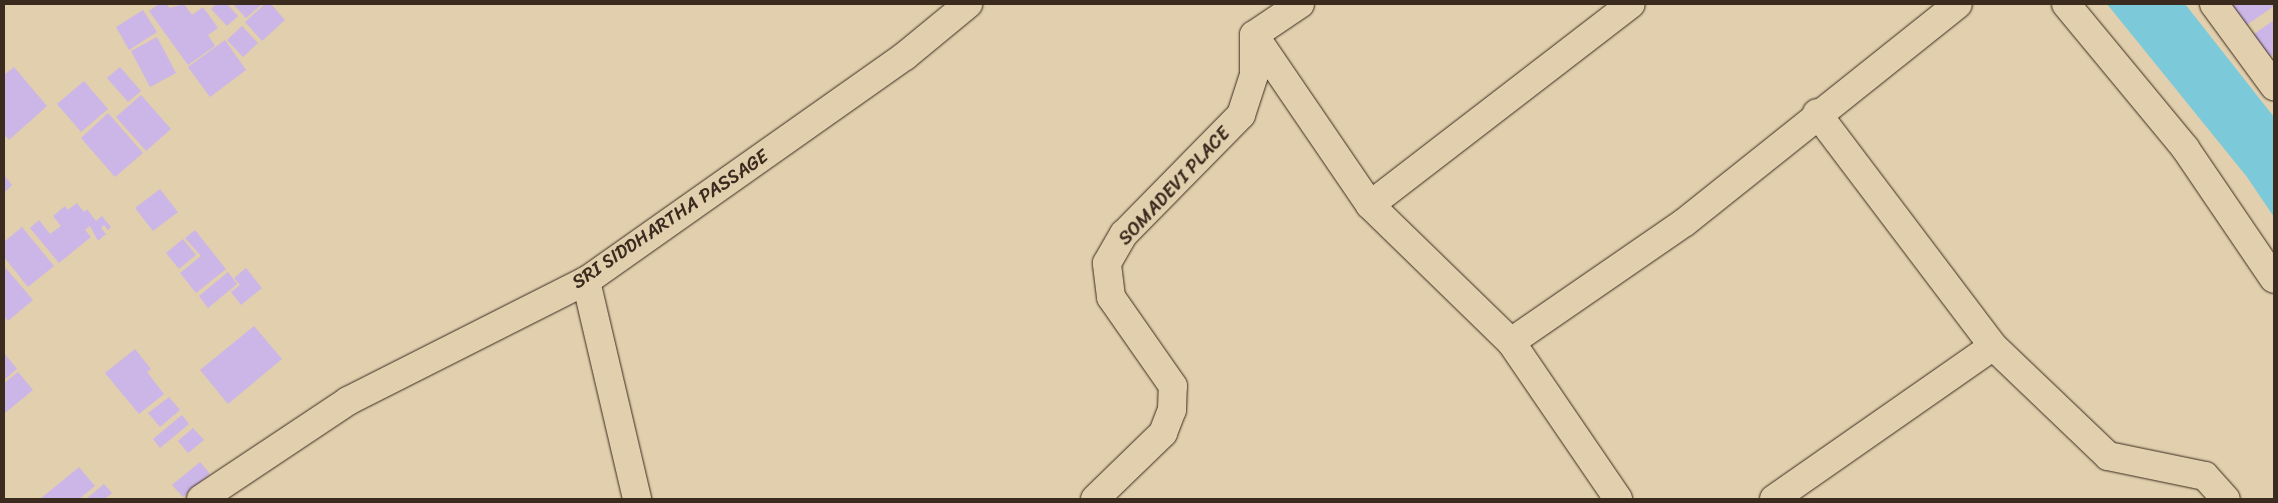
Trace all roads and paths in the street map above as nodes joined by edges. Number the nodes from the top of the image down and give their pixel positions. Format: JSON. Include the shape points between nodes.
{"nodes":[{"id":1,"x":968,"y":4,"type":"edge"},
{"id":2,"x":1300,"y":4,"type":"edge"},
{"id":3,"x":1631,"y":4,"type":"edge"},
{"id":4,"x":1958,"y":4,"type":"edge"},
{"id":5,"x":2066,"y":4,"type":"edge"},
{"id":6,"x":2214,"y":4,"type":"edge"},
{"id":7,"x":1254,"y":35,"type":"junction"},
{"id":8,"x":2274,"y":86,"type":"edge"},
{"id":9,"x":1817,"y":113,"type":"junction"},
{"id":10,"x":1370,"y":205,"type":"junction"},
{"id":11,"x":2274,"y":279,"type":"edge"},
{"id":12,"x":586,"y":281,"type":"junction"},
{"id":13,"x":1511,"y":342,"type":"junction"},
{"id":14,"x":1993,"y":346,"type":"junction"},
{"id":15,"x":628,"y":498,"type":"edge"},
{"id":16,"x":201,"y":499,"type":"edge"},
{"id":17,"x":1095,"y":499,"type":"edge"},
{"id":18,"x":1618,"y":499,"type":"edge"},
{"id":19,"x":1774,"y":499,"type":"edge"},
{"id":20,"x":2226,"y":499,"type":"edge"}],
"edges":[{"from":1,"to":12,"type":"street","name":"SRI SIDDHARTHA PASSAGE","via":[[905,56]]},
{"from":2,"to":7,"type":"street"},
{"from":3,"to":10,"type":"street"},
{"from":4,"to":9,"type":"street"},
{"from":5,"to":11,"type":"street","via":[[2185,148]]},
{"from":6,"to":8,"type":"street"},
{"from":7,"to":10,"type":"street"},
{"from":7,"to":17,"type":"street","name":"SOMADEVI PLACE","via":[[1254,75],[1241,115],[1124,234],[1107,263],[1111,296],[1173,386],[1172,410],[1163,433]]},
{"from":9,"to":13,"type":"street","via":[[1684,222]]},
{"from":9,"to":14,"type":"street"},
{"from":10,"to":13,"type":"street"},
{"from":12,"to":15,"type":"street"},
{"from":12,"to":16,"type":"street","name":"SRI SIDDHARTHA PASSAGE","via":[[348,401]]},
{"from":13,"to":18,"type":"street"},
{"from":14,"to":19,"type":"street"},
{"from":14,"to":20,"type":"street","via":[[2108,456],[2205,476]]}]}
